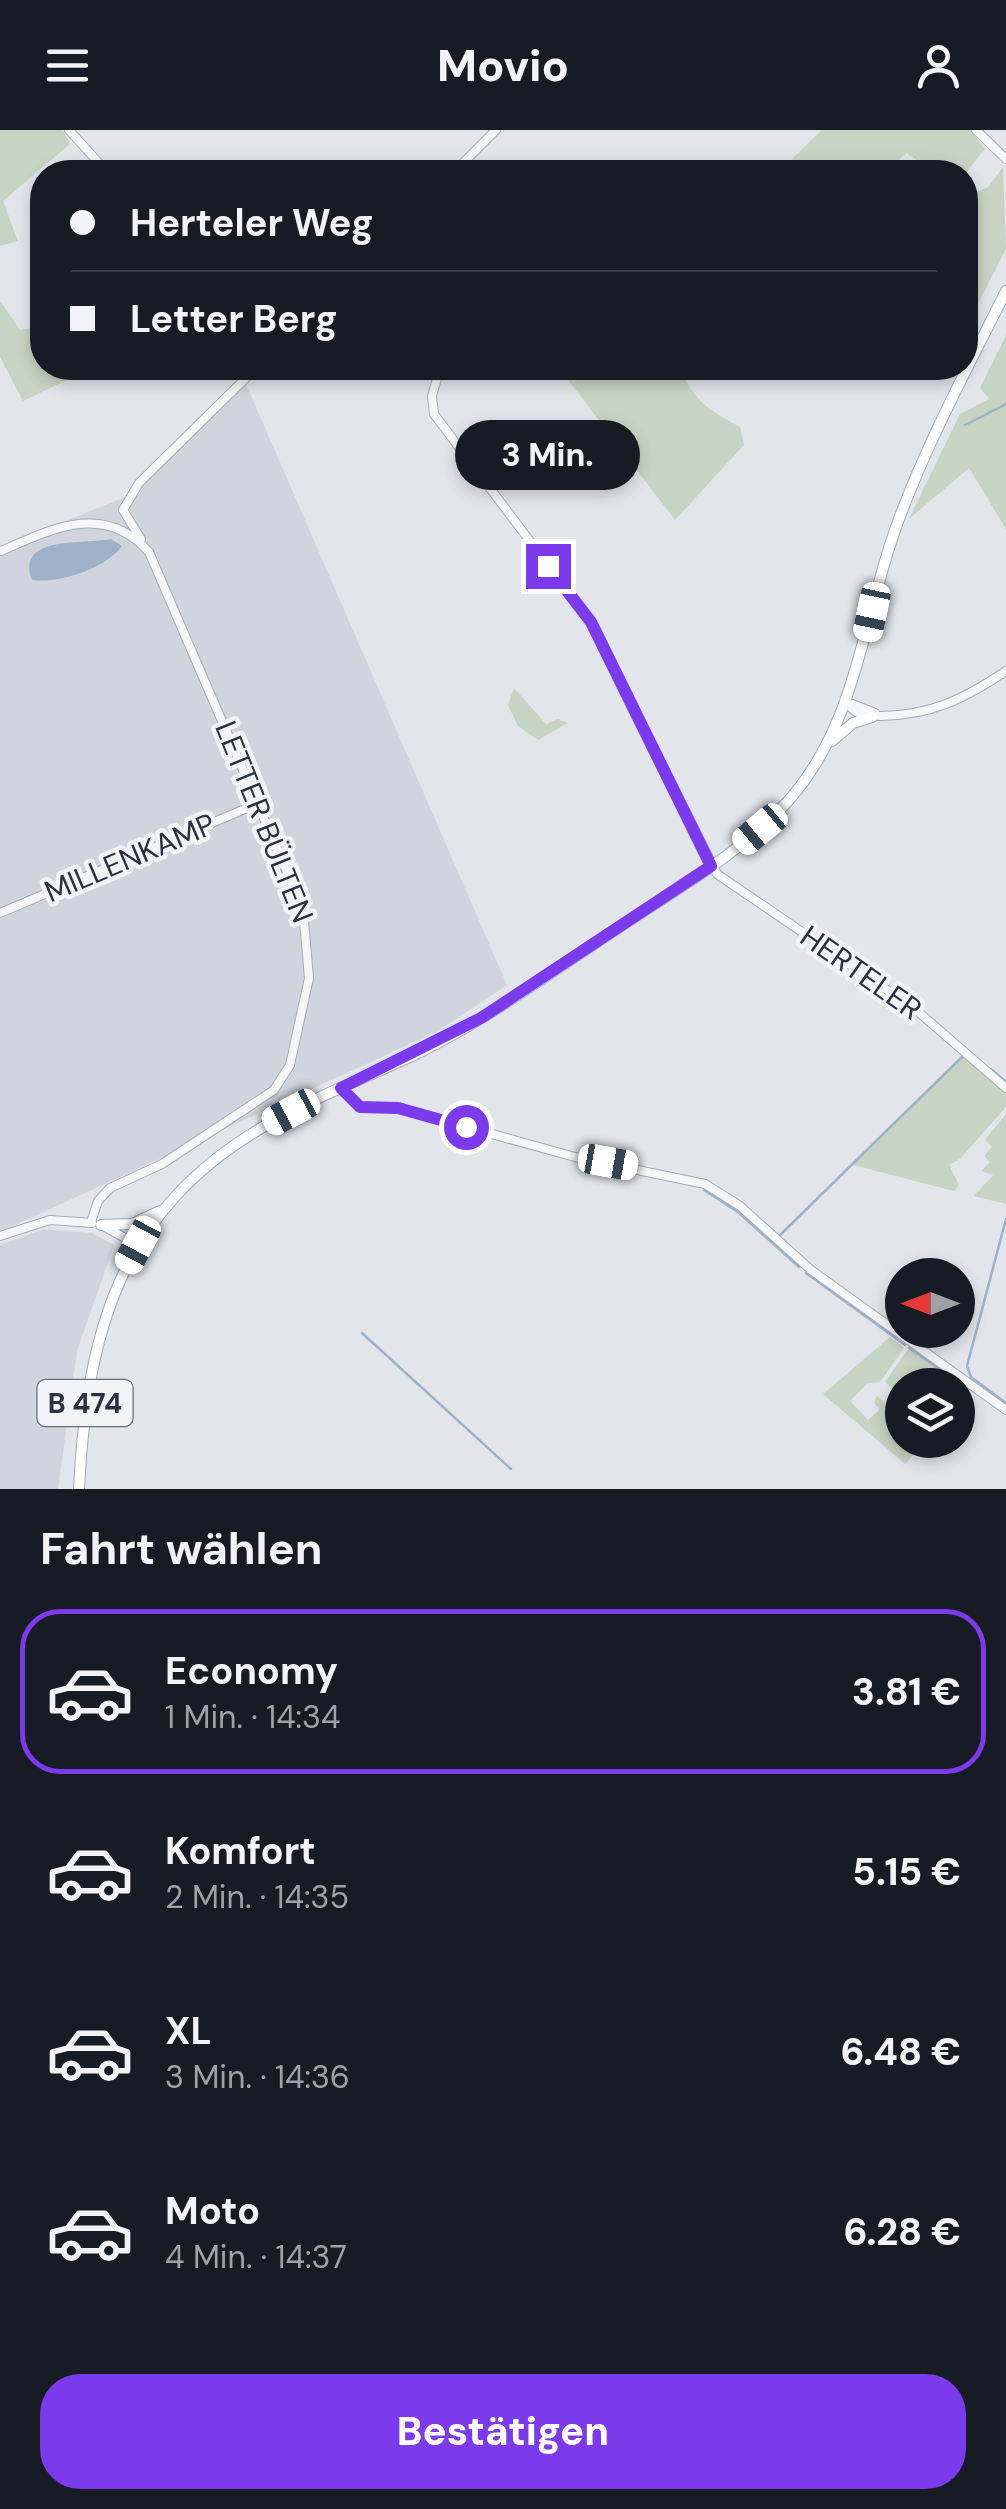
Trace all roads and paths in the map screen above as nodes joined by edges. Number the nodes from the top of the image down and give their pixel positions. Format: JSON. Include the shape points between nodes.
{"nodes":[{"id":1,"x":69,"y":130,"type":"edge"},
{"id":2,"x":496,"y":130,"type":"edge"},
{"id":3,"x":976,"y":130,"type":"edge"},
{"id":4,"x":1006,"y":159,"type":"edge"},
{"id":5,"x":96,"y":160,"type":"edge"},
{"id":6,"x":466,"y":160,"type":"edge"},
{"id":7,"x":1006,"y":291,"type":"edge"},
{"id":8,"x":978,"y":351,"type":"edge"},
{"id":9,"x":244,"y":380,"type":"edge"},
{"id":10,"x":437,"y":380,"type":"edge"},
{"id":11,"x":965,"y":380,"type":"edge"},
{"id":12,"x":123,"y":510,"type":"junction"},
{"id":13,"x":108,"y":524,"type":"junction"},
{"id":14,"x":145,"y":548,"type":"junction"},
{"id":15,"x":2,"y":551,"type":"edge"},
{"id":16,"x":1006,"y":671,"type":"edge"},
{"id":17,"x":847,"y":702,"type":"junction"},
{"id":18,"x":878,"y":716,"type":"junction"},
{"id":19,"x":828,"y":745,"type":"junction"},
{"id":20,"x":259,"y":803,"type":"junction"},
{"id":21,"x":711,"y":866,"type":"junction"},
{"id":22,"x":0,"y":913,"type":"edge"},
{"id":23,"x":341,"y":1088,"type":"junction"},
{"id":24,"x":1006,"y":1088,"type":"edge"},
{"id":25,"x":165,"y":1208,"type":"junction"},
{"id":26,"x":96,"y":1224,"type":"junction"},
{"id":27,"x":0,"y":1236,"type":"edge"},
{"id":28,"x":138,"y":1245,"type":"junction"},
{"id":29,"x":1006,"y":1410,"type":"edge"},
{"id":30,"x":79,"y":1489,"type":"edge"}],
"edges":[{"from":1,"to":5,"type":"street"},
{"from":2,"to":6,"type":"street"},
{"from":3,"to":4,"type":"street"},
{"from":7,"to":8,"type":"main road","number":"B 474"},
{"from":9,"to":12,"type":"street","via":[[138,483]]},
{"from":10,"to":21,"type":"street","via":[[434,414],[591,622]]},
{"from":11,"to":17,"type":"main road","number":"B 474","via":[[899,521]]},
{"from":12,"to":13,"type":"street"},
{"from":12,"to":14,"type":"street"},
{"from":13,"to":14,"type":"street"},
{"from":13,"to":15,"type":"street","via":[[75,520]]},
{"from":14,"to":20,"type":"street","name":"LETTER BÜLTEN"},
{"from":16,"to":18,"type":"street","via":[[946,707]]},
{"from":17,"to":18,"type":"street"},
{"from":17,"to":19,"type":"main road","number":"B 474"},
{"from":18,"to":19,"type":"main road","via":[[853,724]]},
{"from":19,"to":21,"type":"main road","number":"B 474","via":[[774,816]]},
{"from":20,"to":22,"type":"street","name":"MILLENKAMP"},
{"from":20,"to":26,"type":"street","name":"LETTER BÜLTEN","via":[[308,934],[306,997],[290,1065],[264,1100],[102,1194]]},
{"from":21,"to":23,"type":"main road","number":"B 474","via":[[481,1018]]},
{"from":21,"to":24,"type":"street","name":"HERTELER","via":[[915,1008]]},
{"from":23,"to":25,"type":"main road","number":"B 474","via":[[233,1146]]},
{"from":23,"to":29,"type":"street","via":[[360,1107],[398,1108],[575,1157],[705,1184],[811,1270]]},
{"from":25,"to":26,"type":"main road","via":[[132,1224]]},
{"from":25,"to":28,"type":"main road","number":"B 474"},
{"from":26,"to":27,"type":"street","via":[[50,1220]]},
{"from":26,"to":28,"type":"street"},
{"from":28,"to":30,"type":"main road","number":"B 474","via":[[93,1354]]}]}
